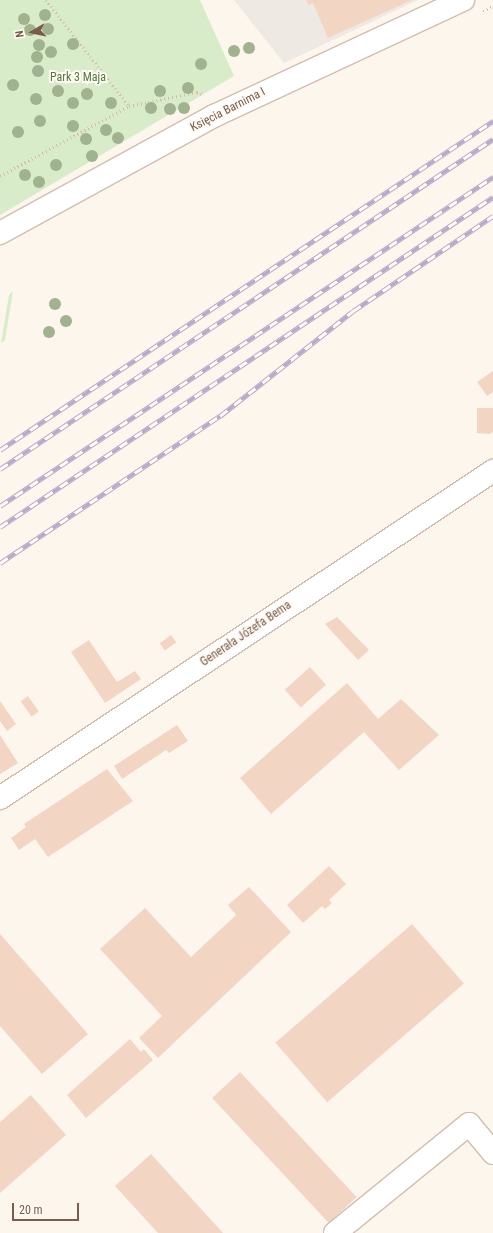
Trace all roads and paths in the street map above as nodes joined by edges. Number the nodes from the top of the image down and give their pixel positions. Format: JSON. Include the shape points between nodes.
{"nodes":[{"id":1,"x":46,"y":0,"type":"edge"},
{"id":2,"x":463,"y":0,"type":"edge"},
{"id":3,"x":204,"y":95,"type":"dead end"},
{"id":4,"x":129,"y":106,"type":"junction"},
{"id":5,"x":0,"y":176,"type":"edge"},
{"id":6,"x":0,"y":233,"type":"edge"},
{"id":7,"x":493,"y":471,"type":"edge"},
{"id":8,"x":0,"y":798,"type":"edge"},
{"id":9,"x":493,"y":1153,"type":"edge"},
{"id":10,"x":335,"y":1233,"type":"edge"}],
"edges":[{"from":1,"to":4,"type":"path"},
{"from":2,"to":6,"type":"street","name":"Księcia Barnima I","via":[[214,116]]},
{"from":3,"to":4,"type":"path","via":[[197,92]]},
{"from":4,"to":5,"type":"path"},
{"from":7,"to":8,"type":"street","name":"Generała Józefa Bema"},
{"from":9,"to":10,"type":"street","via":[[469,1124]]}]}
